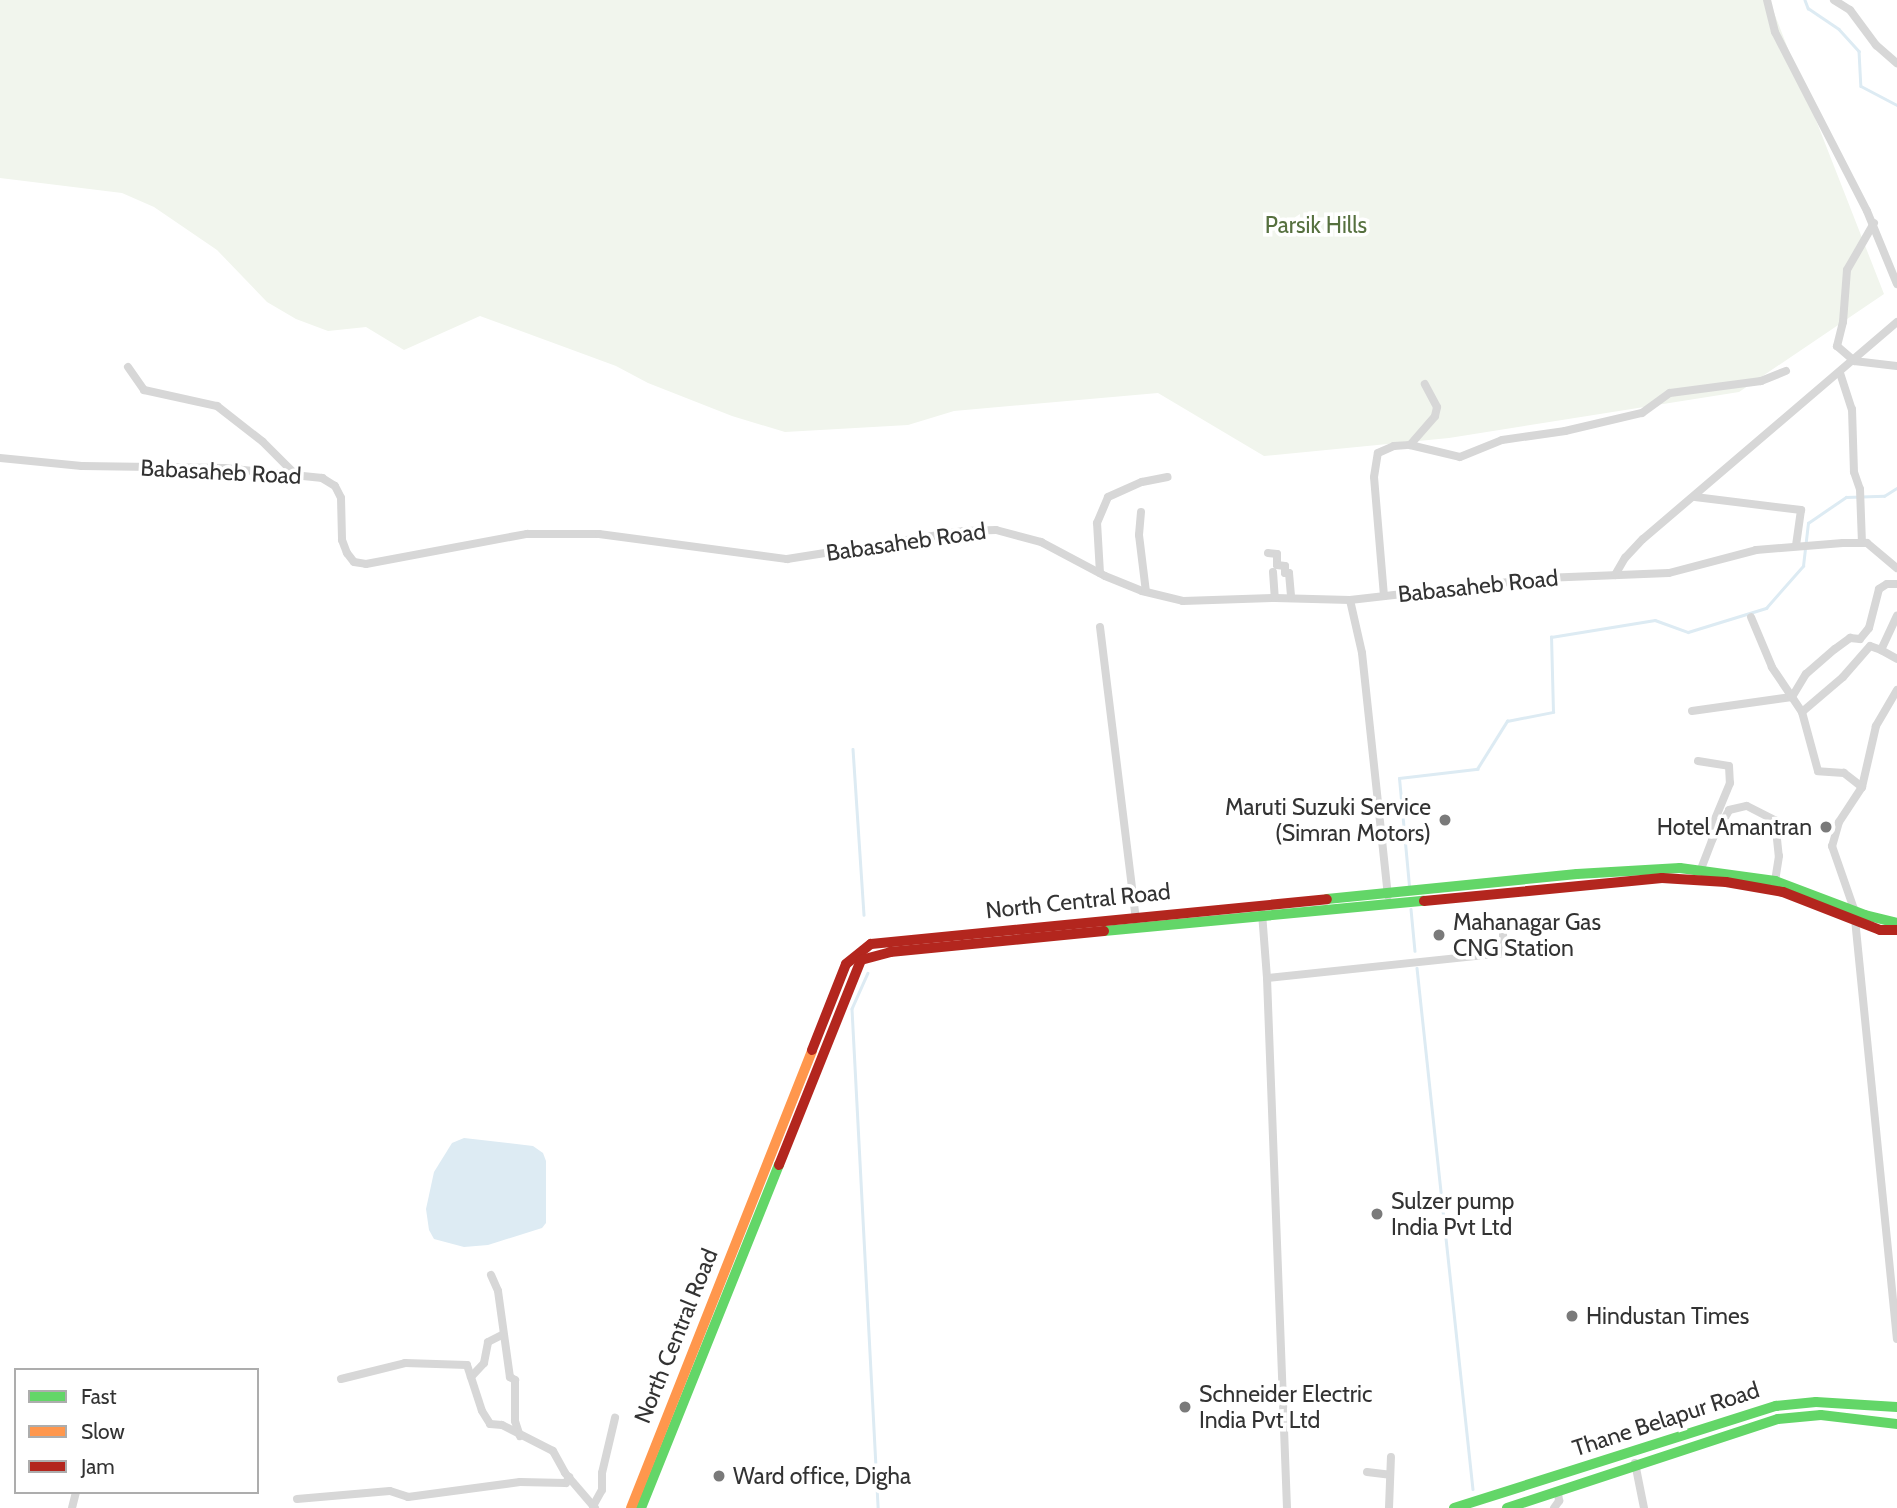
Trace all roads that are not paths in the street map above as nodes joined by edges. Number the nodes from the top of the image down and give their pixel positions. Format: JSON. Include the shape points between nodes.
{"nodes":[{"id":1,"x":1767,"y":0,"type":"edge"},
{"id":2,"x":1834,"y":0,"type":"edge"},
{"id":3,"x":1897,"y":63,"type":"edge"},
{"id":4,"x":1874,"y":223,"type":"junction"},
{"id":5,"x":1897,"y":284,"type":"edge"},
{"id":6,"x":1897,"y":322,"type":"edge"},
{"id":7,"x":1854,"y":361,"type":"junction"},
{"id":8,"x":1897,"y":366,"type":"edge"},
{"id":9,"x":128,"y":367,"type":"dead end"},
{"id":10,"x":1786,"y":371,"type":"dead end"},
{"id":11,"x":1840,"y":373,"type":"junction"},
{"id":12,"x":1425,"y":384,"type":"dead end"},
{"id":13,"x":1410,"y":445,"type":"junction"},
{"id":14,"x":0,"y":458,"type":"edge"},
{"id":15,"x":296,"y":474,"type":"junction"},
{"id":16,"x":1168,"y":477,"type":"dead end"},
{"id":17,"x":1695,"y":497,"type":"junction"},
{"id":18,"x":1141,"y":512,"type":"dead end"},
{"id":19,"x":1862,"y":543,"type":"junction"},
{"id":20,"x":1796,"y":546,"type":"junction"},
{"id":21,"x":1268,"y":553,"type":"dead end"},
{"id":22,"x":1897,"y":568,"type":"edge"},
{"id":23,"x":1273,"y":572,"type":"dead end"},
{"id":24,"x":1100,"y":573,"type":"junction"},
{"id":25,"x":1615,"y":575,"type":"junction"},
{"id":26,"x":1897,"y":584,"type":"edge"},
{"id":27,"x":1146,"y":592,"type":"junction"},
{"id":28,"x":1897,"y":592,"type":"edge"},
{"id":29,"x":1384,"y":596,"type":"junction"},
{"id":30,"x":1275,"y":598,"type":"junction"},
{"id":31,"x":1291,"y":598,"type":"junction"},
{"id":32,"x":1350,"y":600,"type":"junction"},
{"id":33,"x":1897,"y":616,"type":"edge"},
{"id":34,"x":1751,"y":617,"type":"dead end"},
{"id":35,"x":1100,"y":628,"type":"dead end"},
{"id":36,"x":1860,"y":639,"type":"junction"},
{"id":37,"x":1870,"y":646,"type":"junction"},
{"id":38,"x":1881,"y":650,"type":"junction"},
{"id":39,"x":1897,"y":659,"type":"edge"},
{"id":40,"x":1897,"y":690,"type":"edge"},
{"id":41,"x":1792,"y":697,"type":"junction"},
{"id":42,"x":1692,"y":711,"type":"dead end"},
{"id":43,"x":1802,"y":712,"type":"junction"},
{"id":44,"x":1698,"y":761,"type":"dead end"},
{"id":45,"x":1862,"y":787,"type":"junction"},
{"id":46,"x":1712,"y":840,"type":"junction"},
{"id":47,"x":1701,"y":869,"type":"junction"},
{"id":48,"x":1775,"y":881,"type":"junction"},
{"id":49,"x":1388,"y":898,"type":"junction"},
{"id":50,"x":1854,"y":909,"type":"junction"},
{"id":51,"x":1262,"y":910,"type":"junction"},
{"id":52,"x":1502,"y":920,"type":"dead end"},
{"id":53,"x":1856,"y":921,"type":"junction"},
{"id":54,"x":1136,"y":923,"type":"junction"},
{"id":55,"x":1897,"y":923,"type":"edge"},
{"id":56,"x":1897,"y":930,"type":"edge"},
{"id":57,"x":859,"y":956,"type":"junction"},
{"id":58,"x":1267,"y":978,"type":"junction"},
{"id":59,"x":491,"y":1275,"type":"dead end"},
{"id":60,"x":502,"y":1335,"type":"junction"},
{"id":61,"x":1897,"y":1339,"type":"edge"},
{"id":62,"x":471,"y":1377,"type":"junction"},
{"id":63,"x":341,"y":1379,"type":"dead end"},
{"id":64,"x":1897,"y":1407,"type":"edge"},
{"id":65,"x":614,"y":1418,"type":"dead end"},
{"id":66,"x":1897,"y":1424,"type":"edge"},
{"id":67,"x":520,"y":1436,"type":"junction"},
{"id":68,"x":1634,"y":1451,"type":"junction"},
{"id":69,"x":1391,"y":1457,"type":"dead end"},
{"id":70,"x":1636,"y":1466,"type":"junction"},
{"id":71,"x":1367,"y":1472,"type":"dead end"},
{"id":72,"x":1390,"y":1475,"type":"junction"},
{"id":73,"x":569,"y":1477,"type":"junction"},
{"id":74,"x":1558,"y":1491,"type":"junction"},
{"id":75,"x":298,"y":1499,"type":"dead end"},
{"id":76,"x":1478,"y":1505,"type":"edge"},
{"id":77,"x":594,"y":1507,"type":"edge"},
{"id":78,"x":631,"y":1508,"type":"edge"},
{"id":79,"x":642,"y":1508,"type":"edge"},
{"id":80,"x":1287,"y":1508,"type":"edge"},
{"id":81,"x":1389,"y":1508,"type":"edge"},
{"id":82,"x":1454,"y":1508,"type":"edge"},
{"id":83,"x":1507,"y":1508,"type":"edge"},
{"id":84,"x":1554,"y":1508,"type":"edge"},
{"id":85,"x":1644,"y":1508,"type":"edge"}],
"edges":[{"from":1,"to":4,"type":"street","via":[[1775,32]]},
{"from":2,"to":3,"type":"street","via":[[1850,10],[1876,45]]},
{"from":4,"to":5,"type":"street"},
{"from":4,"to":7,"type":"street","via":[[1847,270],[1837,346]]},
{"from":6,"to":7,"type":"street"},
{"from":7,"to":8,"type":"street"},
{"from":7,"to":11,"type":"street"},
{"from":9,"to":15,"type":"street","via":[[144,390],[217,405]]},
{"from":10,"to":13,"type":"street","via":[[1761,381],[1670,393],[1642,413],[1502,440],[1460,457]]},
{"from":11,"to":17,"type":"street"},
{"from":11,"to":19,"type":"street","via":[[1852,409]]},
{"from":12,"to":13,"type":"street","via":[[1437,407],[1435,416]]},
{"from":13,"to":29,"type":"street","via":[[1378,453],[1374,477]]},
{"from":14,"to":15,"type":"street","name":"Babasaheb Road","via":[[82,466]]},
{"from":15,"to":24,"type":"street","name":"Babasaheb Road","via":[[322,478],[335,486],[344,510],[346,554],[354,562],[366,564],[527,534],[599,534],[787,559],[996,530],[1041,542]]},
{"from":16,"to":24,"type":"street","via":[[1108,497],[1097,523]]},
{"from":17,"to":20,"type":"street","via":[[1801,510]]},
{"from":17,"to":25,"type":"street","via":[[1643,539]]},
{"from":18,"to":27,"type":"street"},
{"from":19,"to":20,"type":"street","name":"Babasaheb Road"},
{"from":19,"to":22,"type":"street"},
{"from":20,"to":25,"type":"street","name":"Babasaheb Road","via":[[1756,550],[1669,573]]},
{"from":21,"to":31,"type":"street","via":[[1277,554],[1277,565],[1285,566],[1289,573]]},
{"from":23,"to":30,"type":"street"},
{"from":24,"to":27,"type":"street","name":"Babasaheb Road"},
{"from":25,"to":29,"type":"street","name":"Babasaheb Road"},
{"from":26,"to":28,"type":"street"},
{"from":26,"to":36,"type":"street","via":[[1879,589],[1869,628]]},
{"from":27,"to":30,"type":"street","name":"Babasaheb Road","via":[[1183,601]]},
{"from":29,"to":32,"type":"street","name":"Babasaheb Road"},
{"from":30,"to":31,"type":"street","name":"Babasaheb Road"},
{"from":31,"to":32,"type":"street","name":"Babasaheb Road"},
{"from":32,"to":49,"type":"street","via":[[1362,653]]},
{"from":33,"to":38,"type":"street"},
{"from":34,"to":41,"type":"street","via":[[1772,667]]},
{"from":35,"to":54,"type":"street"},
{"from":36,"to":37,"type":"street"},
{"from":36,"to":41,"type":"street","via":[[1850,638],[1835,649],[1806,674]]},
{"from":37,"to":38,"type":"street"},
{"from":37,"to":43,"type":"street"},
{"from":38,"to":39,"type":"street"},
{"from":40,"to":45,"type":"street","via":[[1876,726]]},
{"from":41,"to":42,"type":"street"},
{"from":41,"to":43,"type":"street"},
{"from":43,"to":45,"type":"street","via":[[1818,771],[1844,773]]},
{"from":44,"to":46,"type":"street","via":[[1729,766],[1730,783],[1713,824]]},
{"from":45,"to":50,"type":"street","via":[[1839,822],[1832,846]]},
{"from":46,"to":47,"type":"street"},
{"from":46,"to":48,"type":"street","via":[[1729,810],[1747,806],[1765,813],[1779,829]]},
{"from":47,"to":48,"type":"main road","name":"North Central Road"},
{"from":47,"to":49,"type":"main road","name":"North Central Road","via":[[1577,874],[1401,892]]},
{"from":48,"to":50,"type":"main road","name":"North Central Road"},
{"from":49,"to":51,"type":"main road","name":"North Central Road"},
{"from":49,"to":53,"type":"main road","name":"North Central Road","via":[[1662,878],[1726,881],[1783,892]]},
{"from":50,"to":53,"type":"street"},
{"from":50,"to":55,"type":"main road","name":"North Central Road"},
{"from":51,"to":54,"type":"main road","name":"North Central Road"},
{"from":51,"to":58,"type":"street"},
{"from":52,"to":58,"type":"street","via":[[1504,953]]},
{"from":53,"to":56,"type":"main road","name":"North Central Road","via":[[1880,930]]},
{"from":53,"to":61,"type":"street"},
{"from":54,"to":57,"type":"main road","name":"North Central Road","via":[[888,940],[871,944]]},
{"from":57,"to":78,"type":"main road","name":"North Central Road","via":[[846,964]]},
{"from":57,"to":79,"type":"main road","name":"North Central Road"},
{"from":58,"to":80,"type":"street"},
{"from":59,"to":60,"type":"street","via":[[498,1291]]},
{"from":60,"to":62,"type":"street","via":[[488,1342],[484,1363]]},
{"from":60,"to":67,"type":"street","via":[[510,1377],[515,1380],[515,1421]]},
{"from":62,"to":63,"type":"street","via":[[467,1365],[405,1363]]},
{"from":62,"to":67,"type":"street","via":[[490,1424],[502,1425]]},
{"from":64,"to":68,"type":"main road","name":"Thane Belapur Road","via":[[1816,1402],[1776,1406]]},
{"from":65,"to":77,"type":"street","via":[[601,1473],[602,1490]]},
{"from":66,"to":70,"type":"main road","name":"Thane Belapur Road","via":[[1821,1415],[1778,1419]]},
{"from":67,"to":73,"type":"street","via":[[553,1451]]},
{"from":68,"to":70,"type":"street"},
{"from":68,"to":76,"type":"main road","name":"Thane Belapur Road"},
{"from":69,"to":72,"type":"street"},
{"from":70,"to":74,"type":"main road","name":"Thane Belapur Road"},
{"from":70,"to":85,"type":"street"},
{"from":71,"to":72,"type":"street"},
{"from":72,"to":81,"type":"street"},
{"from":73,"to":75,"type":"street","via":[[566,1483],[520,1482],[408,1497],[390,1491]]},
{"from":73,"to":77,"type":"street"},
{"from":74,"to":83,"type":"main road","name":"Thane Belapur Road"},
{"from":74,"to":84,"type":"street"},
{"from":76,"to":82,"type":"main road","name":"Thane Belapur Road"}]}
